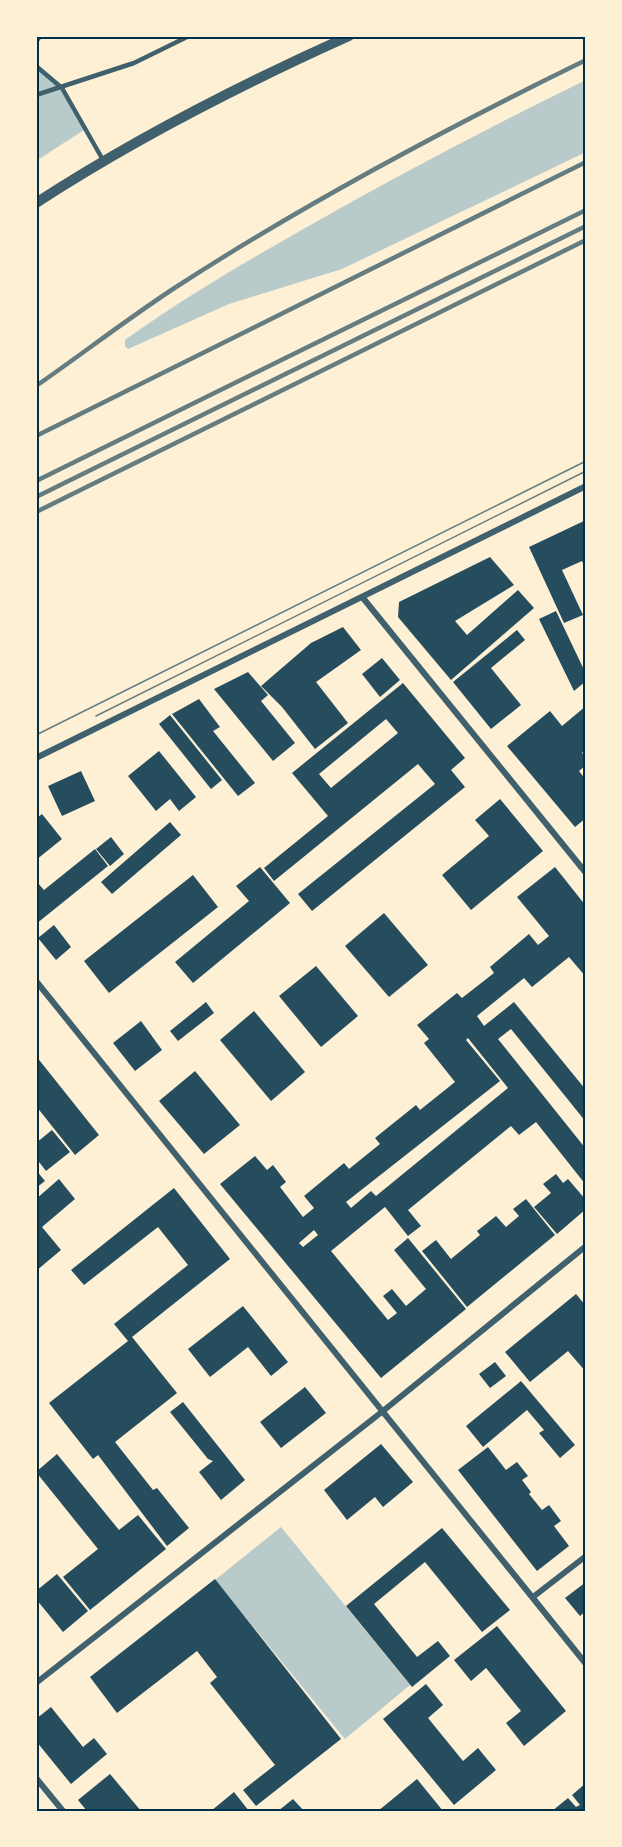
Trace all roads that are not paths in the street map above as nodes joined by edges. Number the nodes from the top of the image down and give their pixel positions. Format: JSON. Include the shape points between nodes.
{"nodes":[{"id":1,"x":40,"y":36,"type":"edge"},
{"id":2,"x":189,"y":36,"type":"edge"},
{"id":3,"x":349,"y":36,"type":"edge"},
{"id":4,"x":36,"y":42,"type":"edge"},
{"id":5,"x":36,"y":66,"type":"edge"},
{"id":6,"x":62,"y":88,"type":"junction"},
{"id":7,"x":36,"y":95,"type":"edge"},
{"id":8,"x":103,"y":160,"type":"junction"},
{"id":9,"x":36,"y":203,"type":"edge"},
{"id":10,"x":586,"y":486,"type":"edge"},
{"id":11,"x":363,"y":598,"type":"junction"},
{"id":12,"x":36,"y":758,"type":"edge"},
{"id":13,"x":586,"y":873,"type":"edge"},
{"id":14,"x":36,"y":981,"type":"edge"},
{"id":15,"x":586,"y":1246,"type":"edge"},
{"id":16,"x":383,"y":1411,"type":"junction"},
{"id":17,"x":586,"y":1556,"type":"edge"},
{"id":18,"x":533,"y":1598,"type":"junction"},
{"id":19,"x":586,"y":1664,"type":"edge"},
{"id":20,"x":36,"y":1683,"type":"edge"},
{"id":21,"x":36,"y":1778,"type":"edge"},
{"id":22,"x":63,"y":1811,"type":"edge"}],
"edges":[{"from":1,"to":4,"type":"lane"},
{"from":2,"to":6,"type":"lane","via":[[134,63]]},
{"from":3,"to":8,"type":"street","via":[[242,84]]},
{"from":5,"to":6,"type":"lane"},
{"from":6,"to":7,"type":"lane"},
{"from":6,"to":8,"type":"lane"},
{"from":8,"to":9,"type":"street"},
{"from":10,"to":11,"type":"street"},
{"from":11,"to":12,"type":"street"},
{"from":11,"to":13,"type":"street"},
{"from":14,"to":16,"type":"street"},
{"from":15,"to":16,"type":"street"},
{"from":16,"to":18,"type":"street"},
{"from":16,"to":20,"type":"street"},
{"from":17,"to":18,"type":"street"},
{"from":18,"to":19,"type":"street"},
{"from":21,"to":22,"type":"street"}]}
